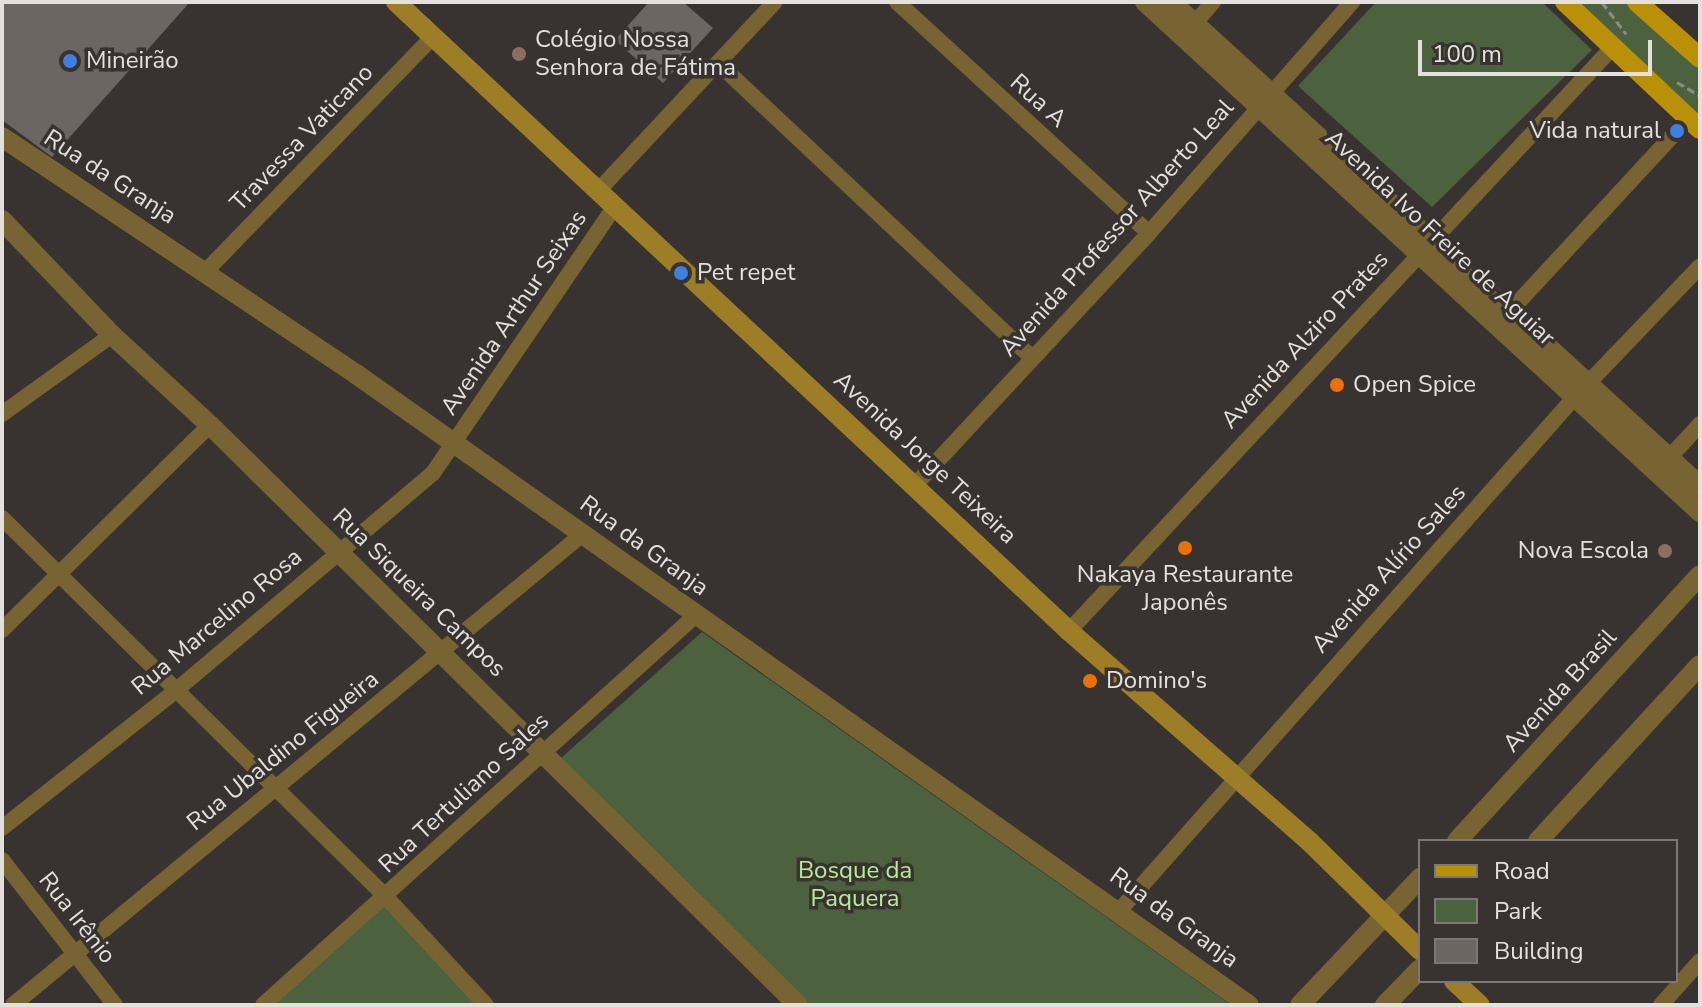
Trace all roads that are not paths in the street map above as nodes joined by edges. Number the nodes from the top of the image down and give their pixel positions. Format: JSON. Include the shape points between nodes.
{"nodes":[{"id":1,"x":396,"y":2,"type":"edge"},
{"id":2,"x":775,"y":2,"type":"edge"},
{"id":3,"x":897,"y":2,"type":"edge"},
{"id":4,"x":1145,"y":2,"type":"edge"},
{"id":5,"x":1171,"y":2,"type":"edge"},
{"id":6,"x":1213,"y":2,"type":"edge"},
{"id":7,"x":1352,"y":2,"type":"edge"},
{"id":8,"x":1565,"y":2,"type":"edge"},
{"id":9,"x":1596,"y":2,"type":"edge"},
{"id":10,"x":1644,"y":4,"type":"edge"},
{"id":11,"x":1582,"y":19,"type":"junction"},
{"id":12,"x":1194,"y":24,"type":"junction"},
{"id":13,"x":433,"y":37,"type":"junction"},
{"id":14,"x":1611,"y":49,"type":"junction"},
{"id":15,"x":1700,"y":58,"type":"edge"},
{"id":16,"x":718,"y":63,"type":"junction"},
{"id":17,"x":1275,"y":93,"type":"junction"},
{"id":18,"x":1259,"y":108,"type":"junction"},
{"id":19,"x":1694,"y":124,"type":"edge"},
{"id":20,"x":2,"y":137,"type":"edge"},
{"id":21,"x":597,"y":192,"type":"junction"},
{"id":22,"x":614,"y":208,"type":"junction"},
{"id":23,"x":2,"y":220,"type":"edge"},
{"id":24,"x":1149,"y":233,"type":"junction"},
{"id":25,"x":1433,"y":238,"type":"junction"},
{"id":26,"x":1418,"y":253,"type":"junction"},
{"id":27,"x":1700,"y":266,"type":"edge"},
{"id":28,"x":205,"y":272,"type":"junction"},
{"id":29,"x":1511,"y":310,"type":"junction"},
{"id":30,"x":112,"y":335,"type":"junction"},
{"id":31,"x":1031,"y":357,"type":"junction"},
{"id":32,"x":1590,"y":383,"type":"junction"},
{"id":33,"x":1574,"y":398,"type":"junction"},
{"id":34,"x":2,"y":414,"type":"edge"},
{"id":35,"x":1700,"y":424,"type":"edge"},
{"id":36,"x":210,"y":425,"type":"junction"},
{"id":37,"x":456,"y":446,"type":"junction"},
{"id":38,"x":1669,"y":458,"type":"junction"},
{"id":39,"x":916,"y":484,"type":"junction"},
{"id":40,"x":1700,"y":486,"type":"edge"},
{"id":41,"x":1700,"y":512,"type":"edge"},
{"id":42,"x":2,"y":518,"type":"edge"},
{"id":43,"x":584,"y":533,"type":"junction"},
{"id":44,"x":338,"y":550,"type":"junction"},
{"id":45,"x":59,"y":575,"type":"junction"},
{"id":46,"x":1700,"y":575,"type":"edge"},
{"id":47,"x":696,"y":615,"type":"junction"},
{"id":48,"x":2,"y":630,"type":"edge"},
{"id":49,"x":1069,"y":631,"type":"junction"},
{"id":50,"x":442,"y":651,"type":"junction"},
{"id":51,"x":1700,"y":665,"type":"edge"},
{"id":52,"x":174,"y":692,"type":"junction"},
{"id":53,"x":543,"y":751,"type":"junction"},
{"id":54,"x":1236,"y":776,"type":"junction"},
{"id":55,"x":275,"y":788,"type":"junction"},
{"id":56,"x":2,"y":828,"type":"edge"},
{"id":57,"x":1459,"y":839,"type":"edge"},
{"id":58,"x":1540,"y":839,"type":"edge"},
{"id":59,"x":2,"y":860,"type":"edge"},
{"id":60,"x":1418,"y":880,"type":"edge"},
{"id":61,"x":386,"y":897,"type":"junction"},
{"id":62,"x":1120,"y":910,"type":"junction"},
{"id":63,"x":1383,"y":915,"type":"junction"},
{"id":64,"x":1418,"y":948,"type":"edge"},
{"id":65,"x":74,"y":954,"type":"junction"},
{"id":66,"x":1700,"y":961,"type":"edge"},
{"id":67,"x":1418,"y":971,"type":"edge"},
{"id":68,"x":1456,"y":983,"type":"edge"},
{"id":69,"x":13,"y":1005,"type":"edge"},
{"id":70,"x":115,"y":1005,"type":"edge"},
{"id":71,"x":263,"y":1005,"type":"edge"},
{"id":72,"x":486,"y":1005,"type":"edge"},
{"id":73,"x":798,"y":1005,"type":"edge"},
{"id":74,"x":1249,"y":1005,"type":"edge"},
{"id":75,"x":1300,"y":1005,"type":"edge"},
{"id":76,"x":1385,"y":1005,"type":"edge"},
{"id":77,"x":1480,"y":1005,"type":"edge"},
{"id":78,"x":1661,"y":1005,"type":"edge"}],
"edges":[{"from":1,"to":13,"type":"main road","name":"Avenida Jorge Teixeira"},
{"from":2,"to":16,"type":"street","name":"Avenida Arthur Seixas"},
{"from":3,"to":24,"type":"street","name":"Rua A"},
{"from":4,"to":18,"type":"street","name":"Avenida Ivo Freire de Aguiar"},
{"from":5,"to":12,"type":"street","name":"Avenida Ivo Freire de Aguiar"},
{"from":6,"to":12,"type":"street"},
{"from":7,"to":17,"type":"street","name":"Avenida Professor Alberto Leal"},
{"from":8,"to":11,"type":"main road"},
{"from":9,"to":11,"type":"main road"},
{"from":10,"to":15,"type":"main road"},
{"from":11,"to":14,"type":"main road"},
{"from":12,"to":17,"type":"street","name":"Avenida Ivo Freire de Aguiar"},
{"from":13,"to":21,"type":"main road","name":"Avenida Jorge Teixeira"},
{"from":13,"to":28,"type":"street","name":"Travessa Vaticano"},
{"from":14,"to":19,"type":"main road"},
{"from":14,"to":25,"type":"street","name":"Avenida Alziro Prates"},
{"from":16,"to":21,"type":"street","name":"Avenida Arthur Seixas"},
{"from":16,"to":31,"type":"street"},
{"from":17,"to":18,"type":"street","name":"Avenida Professor Alberto Leal"},
{"from":17,"to":25,"type":"street","name":"Avenida Ivo Freire de Aguiar"},
{"from":18,"to":24,"type":"street","name":"Avenida Professor Alberto Leal"},
{"from":18,"to":26,"type":"street","name":"Avenida Ivo Freire de Aguiar"},
{"from":19,"to":29,"type":"street"},
{"from":20,"to":28,"type":"street","name":"Rua da Granja"},
{"from":21,"to":22,"type":"main road","name":"Avenida Jorge Teixeira"},
{"from":22,"to":37,"type":"street","name":"Avenida Arthur Seixas","via":[[469,417]]},
{"from":22,"to":39,"type":"main road","name":"Avenida Jorge Teixeira"},
{"from":23,"to":30,"type":"street","name":"Rua Siqueira Campos"},
{"from":24,"to":31,"type":"street","name":"Avenida Professor Alberto Leal"},
{"from":25,"to":26,"type":"street","name":"Avenida Alziro Prates"},
{"from":25,"to":29,"type":"street","name":"Avenida Ivo Freire de Aguiar"},
{"from":26,"to":33,"type":"street","name":"Avenida Ivo Freire de Aguiar"},
{"from":26,"to":49,"type":"street","name":"Avenida Alziro Prates"},
{"from":27,"to":32,"type":"street","name":"Avenida Alírio Sales"},
{"from":28,"to":37,"type":"street","name":"Rua da Granja"},
{"from":29,"to":32,"type":"street","name":"Avenida Ivo Freire de Aguiar"},
{"from":30,"to":34,"type":"street"},
{"from":30,"to":36,"type":"street","name":"Rua Siqueira Campos"},
{"from":31,"to":39,"type":"street","name":"Avenida Professor Alberto Leal"},
{"from":32,"to":33,"type":"street","name":"Avenida Alírio Sales"},
{"from":32,"to":38,"type":"street","name":"Avenida Ivo Freire de Aguiar"},
{"from":33,"to":41,"type":"street","name":"Avenida Ivo Freire de Aguiar"},
{"from":33,"to":54,"type":"street","name":"Avenida Alírio Sales"},
{"from":35,"to":38,"type":"street"},
{"from":36,"to":44,"type":"street","name":"Rua Siqueira Campos"},
{"from":36,"to":45,"type":"street"},
{"from":37,"to":43,"type":"street","name":"Rua da Granja"},
{"from":37,"to":44,"type":"street","name":"Rua Marcelino Rosa","via":[[405,499]]},
{"from":38,"to":40,"type":"street","name":"Avenida Ivo Freire de Aguiar"},
{"from":39,"to":49,"type":"main road","name":"Avenida Jorge Teixeira"},
{"from":42,"to":45,"type":"street"},
{"from":43,"to":47,"type":"street","name":"Rua da Granja"},
{"from":43,"to":50,"type":"street","name":"Rua Ubaldino Figueira"},
{"from":44,"to":50,"type":"street","name":"Rua Siqueira Campos"},
{"from":44,"to":52,"type":"street","name":"Rua Marcelino Rosa"},
{"from":45,"to":48,"type":"street"},
{"from":45,"to":52,"type":"street"},
{"from":46,"to":57,"type":"street","name":"Avenida Brasil"},
{"from":47,"to":53,"type":"street","name":"Rua Tertuliano Sales"},
{"from":47,"to":62,"type":"street","name":"Rua da Granja"},
{"from":49,"to":54,"type":"main road","name":"Avenida Jorge Teixeira"},
{"from":50,"to":53,"type":"street","name":"Rua Siqueira Campos"},
{"from":50,"to":55,"type":"street","name":"Rua Ubaldino Figueira"},
{"from":51,"to":58,"type":"street"},
{"from":52,"to":55,"type":"street"},
{"from":52,"to":56,"type":"street","name":"Rua Marcelino Rosa"},
{"from":53,"to":61,"type":"street","name":"Rua Tertuliano Sales"},
{"from":53,"to":73,"type":"street","name":"Rua Siqueira Campos"},
{"from":54,"to":62,"type":"street","name":"Avenida Alírio Sales"},
{"from":54,"to":63,"type":"main road","name":"Avenida Jorge Teixeira"},
{"from":55,"to":61,"type":"street"},
{"from":55,"to":65,"type":"street","name":"Rua Ubaldino Figueira"},
{"from":59,"to":65,"type":"street","name":"Rua Irênio"},
{"from":60,"to":63,"type":"street"},
{"from":61,"to":71,"type":"street","name":"Rua Tertuliano Sales"},
{"from":61,"to":72,"type":"street"},
{"from":62,"to":74,"type":"street","name":"Rua da Granja"},
{"from":63,"to":64,"type":"main road","name":"Avenida Jorge Teixeira"},
{"from":63,"to":75,"type":"street"},
{"from":65,"to":69,"type":"street","name":"Rua Ubaldino Figueira"},
{"from":65,"to":70,"type":"street","name":"Rua Irênio"},
{"from":66,"to":78,"type":"street"},
{"from":67,"to":76,"type":"street"},
{"from":68,"to":77,"type":"main road"}]}
